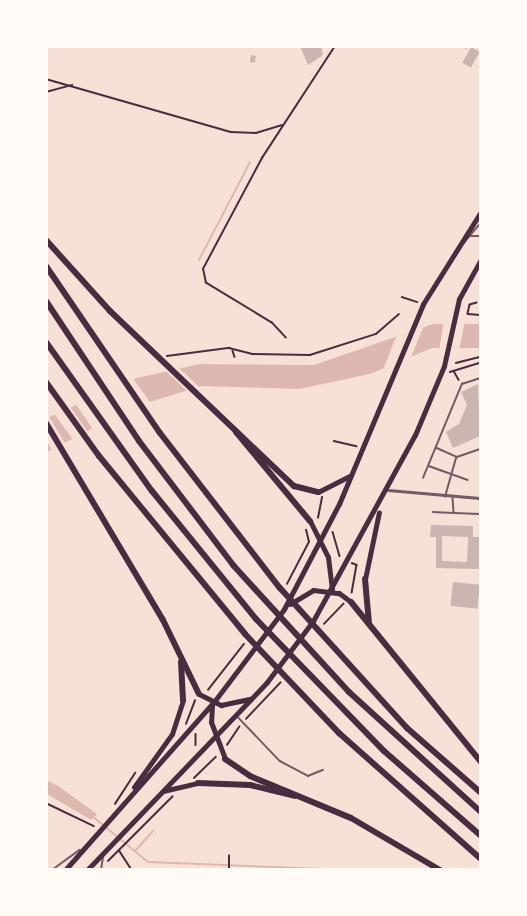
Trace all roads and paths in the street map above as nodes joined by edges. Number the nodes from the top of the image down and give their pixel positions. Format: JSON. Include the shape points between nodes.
{"nodes":[{"id":1,"x":335,"y":46,"type":"edge"},
{"id":2,"x":46,"y":79,"type":"edge"},
{"id":3,"x":72,"y":85,"type":"junction"},
{"id":4,"x":46,"y":92,"type":"edge"},
{"id":5,"x":283,"y":125,"type":"junction"},
{"id":6,"x":480,"y":213,"type":"edge"},
{"id":7,"x":480,"y":224,"type":"edge"},
{"id":8,"x":480,"y":236,"type":"edge"},
{"id":9,"x":470,"y":237,"type":"junction"},
{"id":10,"x":46,"y":240,"type":"edge"},
{"id":11,"x":452,"y":255,"type":"junction"},
{"id":12,"x":480,"y":261,"type":"edge"},
{"id":13,"x":46,"y":266,"type":"edge"},
{"id":14,"x":402,"y":297,"type":"dead end"},
{"id":15,"x":46,"y":301,"type":"edge"},
{"id":16,"x":477,"y":303,"type":"dead end"},
{"id":17,"x":423,"y":304,"type":"junction"},
{"id":18,"x":399,"y":314,"type":"dead end"},
{"id":19,"x":480,"y":315,"type":"edge"},
{"id":20,"x":286,"y":338,"type":"dead end"},
{"id":21,"x":46,"y":342,"type":"edge"},
{"id":22,"x":232,"y":351,"type":"dead end"},
{"id":23,"x":164,"y":357,"type":"dead end"},
{"id":24,"x":235,"y":357,"type":"dead end"},
{"id":25,"x":480,"y":357,"type":"edge"},
{"id":26,"x":456,"y":363,"type":"dead end"},
{"id":27,"x":480,"y":363,"type":"edge"},
{"id":28,"x":454,"y":370,"type":"junction"},
{"id":29,"x":480,"y":378,"type":"edge"},
{"id":30,"x":439,"y":379,"type":"junction"},
{"id":31,"x":46,"y":382,"type":"edge"},
{"id":32,"x":462,"y":384,"type":"junction"},
{"id":33,"x":222,"y":415,"type":"junction"},
{"id":34,"x":46,"y":423,"type":"edge"},
{"id":35,"x":334,"y":441,"type":"dead end"},
{"id":36,"x":435,"y":447,"type":"junction"},
{"id":37,"x":363,"y":448,"type":"junction"},
{"id":38,"x":480,"y":449,"type":"edge"},
{"id":39,"x":457,"y":457,"type":"junction"},
{"id":40,"x":428,"y":465,"type":"junction"},
{"id":41,"x":450,"y":473,"type":"junction"},
{"id":42,"x":352,"y":474,"type":"junction"},
{"id":43,"x":423,"y":478,"type":"dead end"},
{"id":44,"x":468,"y":480,"type":"dead end"},
{"id":45,"x":388,"y":490,"type":"junction"},
{"id":46,"x":319,"y":492,"type":"junction"},
{"id":47,"x":445,"y":497,"type":"junction"},
{"id":48,"x":453,"y":497,"type":"junction"},
{"id":49,"x":480,"y":498,"type":"edge"},
{"id":50,"x":381,"y":504,"type":"junction"},
{"id":51,"x":433,"y":512,"type":"dead end"},
{"id":52,"x":454,"y":513,"type":"junction"},
{"id":53,"x":480,"y":514,"type":"edge"},
{"id":54,"x":311,"y":522,"type":"junction"},
{"id":55,"x":305,"y":530,"type":"dead end"},
{"id":56,"x":322,"y":540,"type":"junction"},
{"id":57,"x":365,"y":579,"type":"joint"},
{"id":58,"x":332,"y":591,"type":"junction"},
{"id":59,"x":351,"y":602,"type":"joint"},
{"id":60,"x":284,"y":609,"type":"junction"},
{"id":61,"x":369,"y":625,"type":"junction"},
{"id":62,"x":180,"y":653,"type":"junction"},
{"id":63,"x":200,"y":696,"type":"junction"},
{"id":64,"x":252,"y":699,"type":"junction"},
{"id":65,"x":183,"y":700,"type":"joint"},
{"id":66,"x":213,"y":703,"type":"junction"},
{"id":67,"x":237,"y":716,"type":"junction"},
{"id":68,"x":191,"y":729,"type":"junction"},
{"id":69,"x":215,"y":738,"type":"junction"},
{"id":70,"x":226,"y":747,"type":"dead end"},
{"id":71,"x":223,"y":756,"type":"junction"},
{"id":72,"x":480,"y":761,"type":"edge"},
{"id":73,"x":323,"y":770,"type":"dead end"},
{"id":74,"x":196,"y":783,"type":"junction"},
{"id":75,"x":161,"y":792,"type":"junction"},
{"id":76,"x":480,"y":792,"type":"edge"},
{"id":77,"x":182,"y":794,"type":"dead end"},
{"id":78,"x":46,"y":802,"type":"edge"},
{"id":79,"x":480,"y":811,"type":"edge"},
{"id":80,"x":115,"y":812,"type":"junction"},
{"id":81,"x":351,"y":818,"type":"junction"},
{"id":82,"x":87,"y":819,"type":"dead end"},
{"id":83,"x":480,"y":835,"type":"edge"},
{"id":84,"x":82,"y":849,"type":"junction"},
{"id":85,"x":104,"y":851,"type":"junction"},
{"id":86,"x":122,"y":852,"type":"dead end"},
{"id":87,"x":229,"y":856,"type":"dead end"},
{"id":88,"x":111,"y":857,"type":"dead end"},
{"id":89,"x":480,"y":858,"type":"edge"},
{"id":90,"x":229,"y":869,"type":"edge"},
{"id":91,"x":52,"y":870,"type":"edge"},
{"id":92,"x":64,"y":870,"type":"edge"},
{"id":93,"x":87,"y":870,"type":"edge"},
{"id":94,"x":101,"y":870,"type":"edge"},
{"id":95,"x":132,"y":870,"type":"edge"},
{"id":96,"x":440,"y":870,"type":"edge"}],
"edges":[{"from":1,"to":5,"type":"path"},
{"from":2,"to":3,"type":"path"},
{"from":3,"to":4,"type":"path"},
{"from":3,"to":5,"type":"path","via":[[231,132],[256,133]]},
{"from":5,"to":20,"type":"path","via":[[202,273],[206,283],[272,323]]},
{"from":6,"to":11,"type":"highway"},
{"from":7,"to":9,"type":"lane"},
{"from":8,"to":9,"type":"lane"},
{"from":9,"to":11,"type":"lane"},
{"from":10,"to":33,"type":"highway","via":[[139,337]]},
{"from":11,"to":17,"type":"highway"},
{"from":12,"to":30,"type":"highway","via":[[462,291]]},
{"from":13,"to":76,"type":"highway","via":[[160,433],[280,588],[407,728]]},
{"from":14,"to":17,"type":"path"},
{"from":15,"to":79,"type":"highway","via":[[139,441],[267,605],[309,650]]},
{"from":16,"to":19,"type":"path","via":[[470,305],[468,314]]},
{"from":17,"to":37,"type":"highway"},
{"from":18,"to":23,"type":"path","via":[[376,334],[310,355],[253,354],[229,348]]},
{"from":21,"to":83,"type":"highway","via":[[120,448],[256,619],[298,666]]},
{"from":22,"to":24,"type":"path"},
{"from":25,"to":26,"type":"path"},
{"from":27,"to":28,"type":"path"},
{"from":28,"to":30,"type":"path"},
{"from":28,"to":32,"type":"path"},
{"from":29,"to":32,"type":"lane"},
{"from":30,"to":45,"type":"highway"},
{"from":31,"to":89,"type":"highway","via":[[99,456],[245,634],[391,781]]},
{"from":32,"to":36,"type":"lane"},
{"from":33,"to":46,"type":"highway","via":[[294,486]]},
{"from":33,"to":54,"type":"highway"},
{"from":34,"to":62,"type":"highway"},
{"from":35,"to":37,"type":"path"},
{"from":36,"to":39,"type":"lane"},
{"from":36,"to":40,"type":"lane"},
{"from":37,"to":42,"type":"highway"},
{"from":38,"to":39,"type":"lane"},
{"from":39,"to":41,"type":"lane"},
{"from":40,"to":41,"type":"lane"},
{"from":40,"to":43,"type":"lane"},
{"from":41,"to":44,"type":"lane"},
{"from":41,"to":47,"type":"lane"},
{"from":42,"to":46,"type":"highway"},
{"from":42,"to":56,"type":"highway"},
{"from":45,"to":47,"type":"street"},
{"from":45,"to":50,"type":"highway"},
{"from":46,"to":54,"type":"path","via":[[321,514]]},
{"from":47,"to":48,"type":"street"},
{"from":48,"to":49,"type":"street"},
{"from":48,"to":52,"type":"lane"},
{"from":50,"to":57,"type":"highway"},
{"from":50,"to":58,"type":"highway"},
{"from":51,"to":52,"type":"lane"},
{"from":52,"to":53,"type":"lane"},
{"from":54,"to":55,"type":"path"},
{"from":54,"to":56,"type":"highway"},
{"from":56,"to":58,"type":"highway"},
{"from":56,"to":60,"type":"highway"},
{"from":57,"to":61,"type":"highway"},
{"from":58,"to":59,"type":"highway"},
{"from":58,"to":60,"type":"highway","via":[[313,590]]},
{"from":58,"to":64,"type":"highway"},
{"from":59,"to":61,"type":"highway"},
{"from":60,"to":66,"type":"highway"},
{"from":61,"to":72,"type":"highway"},
{"from":62,"to":63,"type":"highway"},
{"from":62,"to":65,"type":"highway"},
{"from":63,"to":66,"type":"highway"},
{"from":63,"to":68,"type":"path","via":[[188,709],[184,723]]},
{"from":64,"to":66,"type":"highway"},
{"from":64,"to":67,"type":"highway"},
{"from":65,"to":80,"type":"highway","via":[[172,734]]},
{"from":66,"to":68,"type":"highway"},
{"from":66,"to":69,"type":"highway"},
{"from":67,"to":69,"type":"highway"},
{"from":67,"to":73,"type":"lane","via":[[280,761],[308,776]]},
{"from":68,"to":80,"type":"highway"},
{"from":69,"to":71,"type":"highway"},
{"from":69,"to":75,"type":"highway"},
{"from":70,"to":71,"type":"path"},
{"from":71,"to":74,"type":"path","via":[[194,775]]},
{"from":71,"to":81,"type":"highway","via":[[250,776]]},
{"from":74,"to":75,"type":"highway"},
{"from":74,"to":81,"type":"highway","via":[[278,791]]},
{"from":75,"to":85,"type":"highway"},
{"from":77,"to":88,"type":"path","via":[[167,800]]},
{"from":78,"to":82,"type":"path"},
{"from":80,"to":84,"type":"highway"},
{"from":81,"to":96,"type":"highway"},
{"from":84,"to":91,"type":"lane"},
{"from":84,"to":92,"type":"highway"},
{"from":85,"to":93,"type":"highway"},
{"from":85,"to":94,"type":"lane"},
{"from":86,"to":95,"type":"path"},
{"from":87,"to":90,"type":"path"}]}
